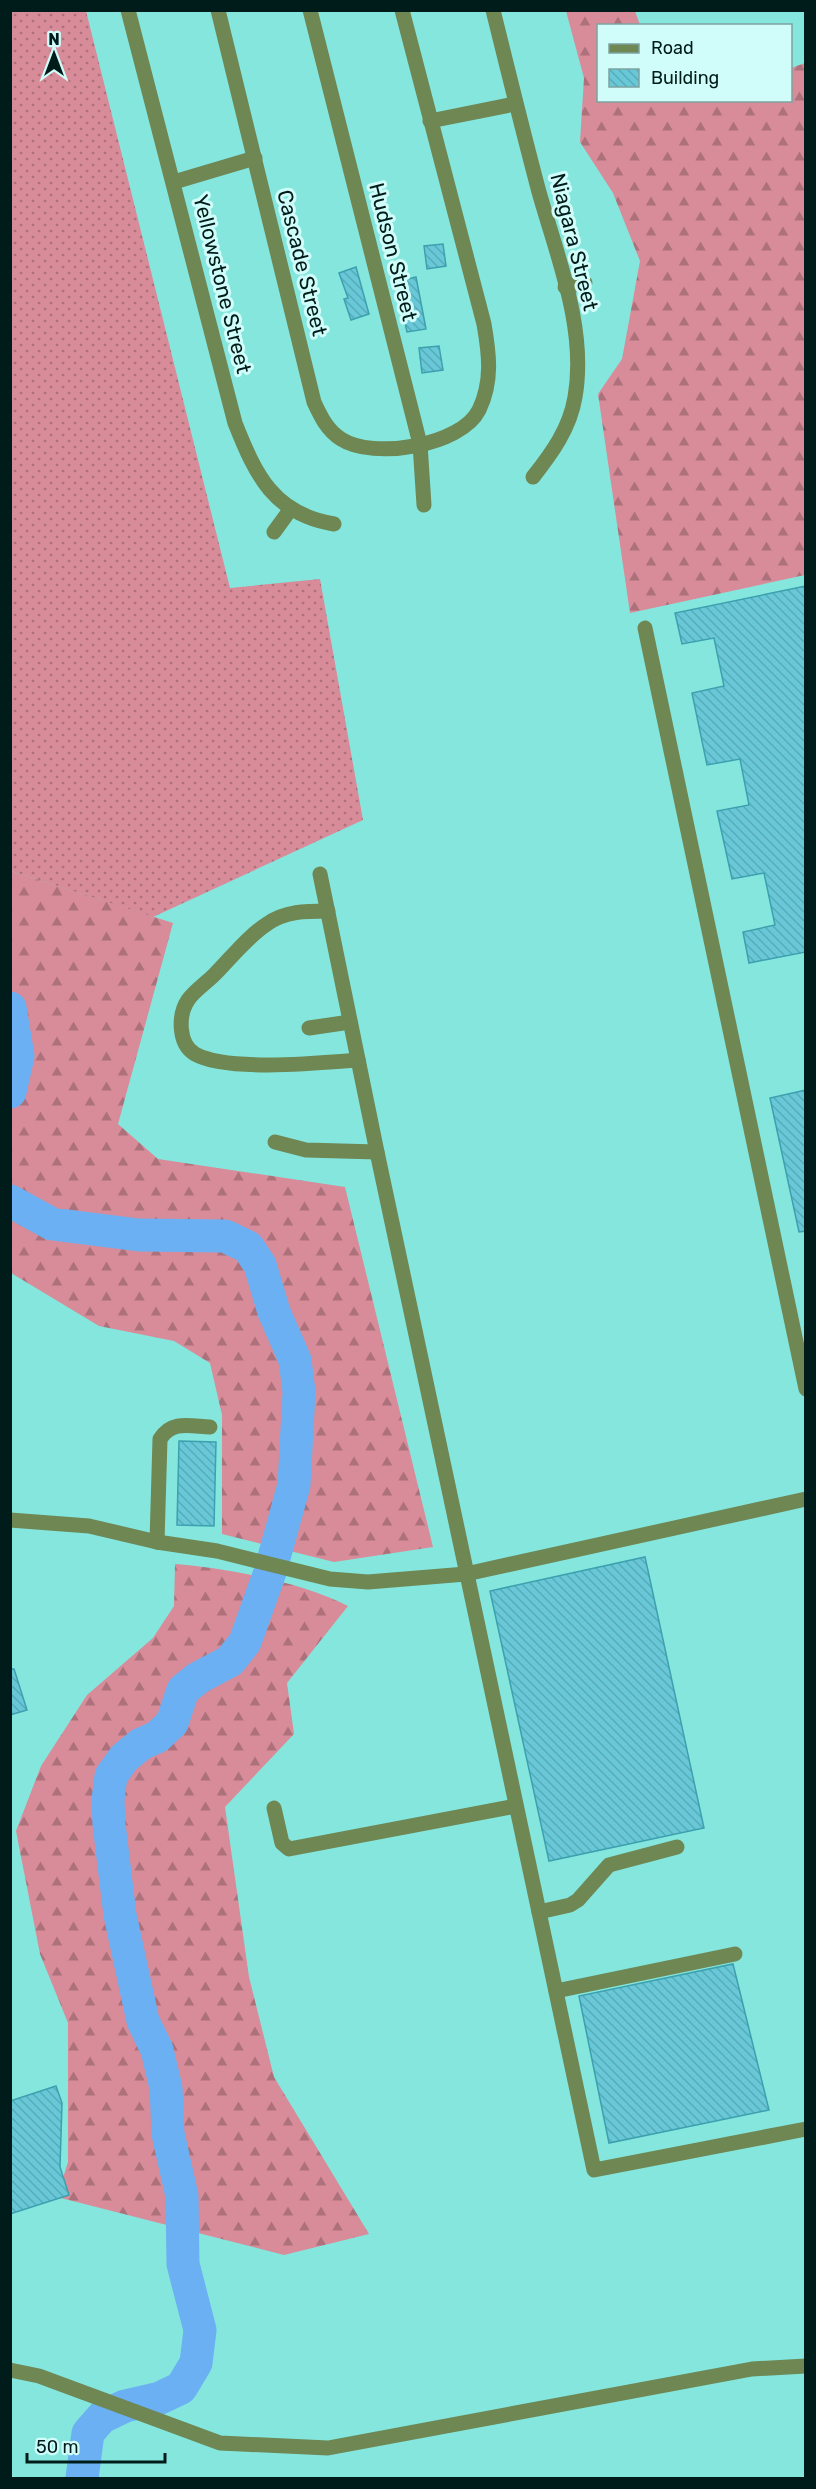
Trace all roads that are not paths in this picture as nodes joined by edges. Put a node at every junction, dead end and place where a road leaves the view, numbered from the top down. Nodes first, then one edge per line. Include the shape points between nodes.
1 (128, 10) edge
2 (218, 10) edge
3 (310, 10) edge
4 (402, 10) edge
5 (494, 10) edge
6 (515, 104) junction
7 (430, 121) junction
8 (255, 158) junction
9 (174, 182) junction
10 (585, 283) dead end
11 (565, 286) junction
12 (420, 444) junction
13 (533, 477) dead end
14 (424, 505) dead end
15 (290, 510) junction
16 (334, 524) dead end
17 (274, 532) dead end
18 (645, 628) dead end
19 (320, 874) dead end
20 (328, 911) junction
21 (350, 1022) junction
22 (309, 1028) dead end
23 (358, 1060) junction
24 (275, 1142) dead end
25 (377, 1152) junction
26 (806, 1389) edge
27 (210, 1427) dead end
28 (806, 1499) edge
29 (10, 1520) edge
30 (157, 1542) junction
31 (466, 1574) junction
32 (516, 1806) junction
33 (274, 1808) dead end
34 (677, 1847) dead end
35 (538, 1912) junction
36 (735, 1954) dead end
37 (555, 1991) junction
38 (806, 2129) edge
39 (806, 2366) edge
40 (10, 2370) edge

1 - 9 street, Yellowstone Street
2 - 8 street, Cascade Street
3 - 12 street, Hudson Street
4 - 7 street, Cascade Street
5 - 6 street, Niagara Street
6 - 7 street
6 - 11 street, Niagara Street
7 - 12 street, Cascade Street via 484,324 490,368 478,411 464,429
8 - 9 street
8 - 12 street, Cascade Street via 314,402 324,424 341,439 363,449
9 - 15 street, Yellowstone Street via 235,423 265,484
10 - 11 street
11 - 13 street, Niagara Street via 574,331 575,398 565,430
12 - 14 street, Hudson Street
15 - 16 street, Yellowstone Street
15 - 17 street
18 - 26 street
19 - 20 street
20 - 21 street
20 - 23 street via 299,911 267,924 188,1000 181,1032 195,1054 216,1060 307,1064
21 - 22 street
21 - 23 street
23 - 25 street
24 - 25 street via 306,1150
25 - 31 street
27 - 30 street via 172,1426 160,1439
28 - 31 street
29 - 30 street via 89,1526
30 - 31 street via 217,1551 330,1579 368,1582
31 - 32 street
32 - 33 street via 290,1849 282,1844
32 - 35 street
34 - 35 street via 609,1864 578,1900
35 - 37 street
36 - 37 street
37 - 38 street via 594,2170
39 - 40 street via 752,2369 328,2448 220,2443 39,2376

